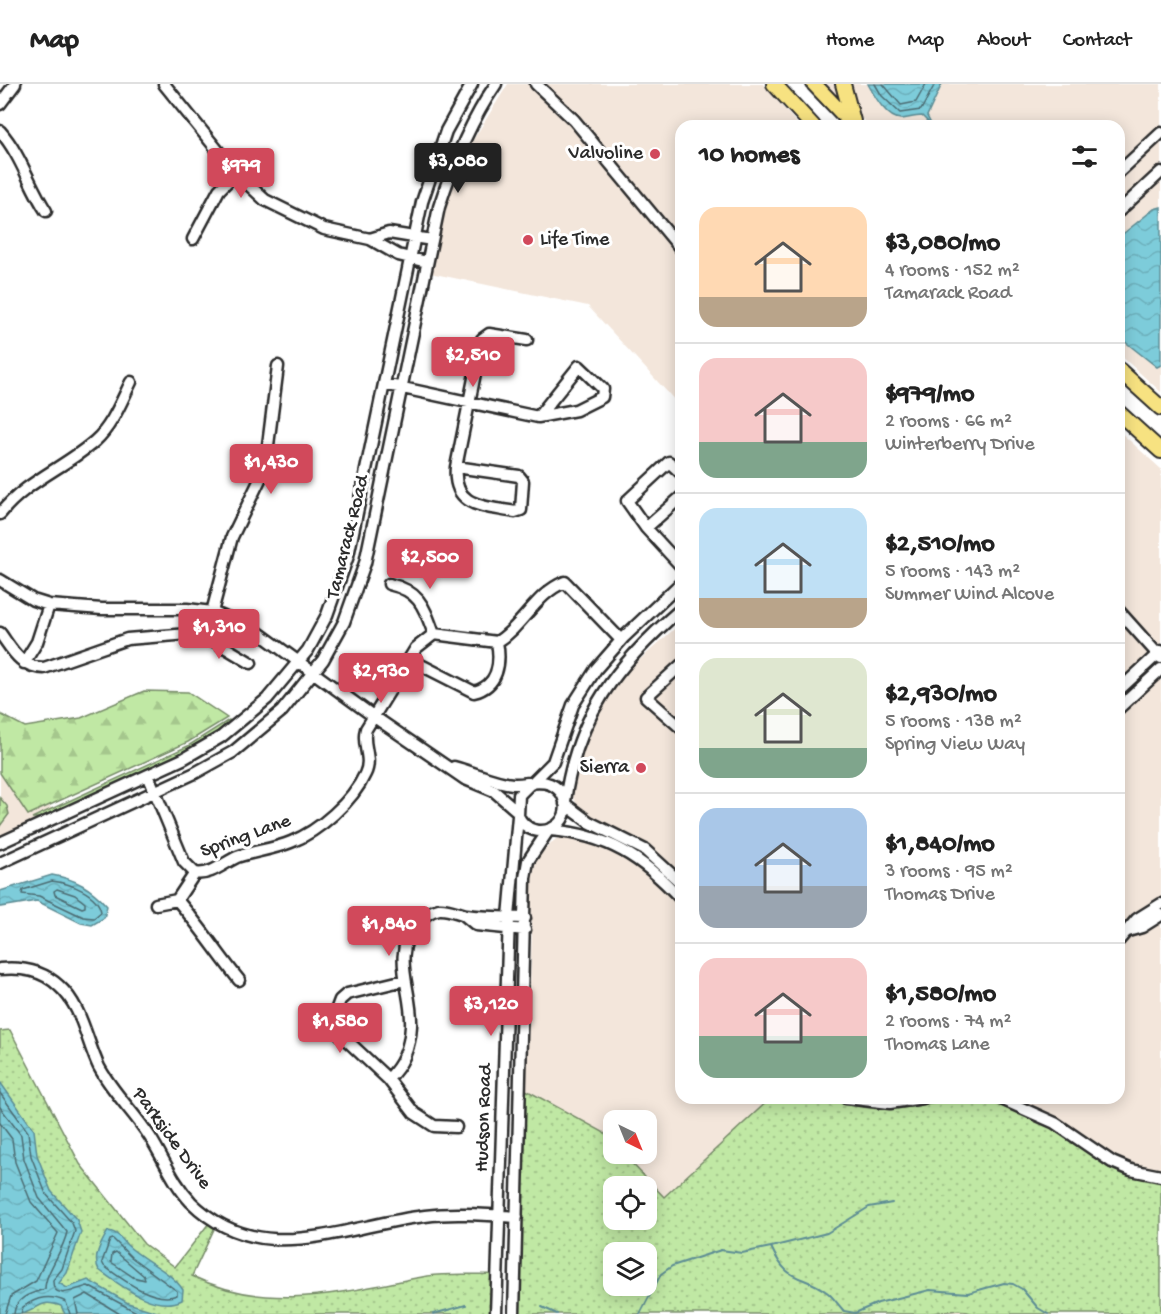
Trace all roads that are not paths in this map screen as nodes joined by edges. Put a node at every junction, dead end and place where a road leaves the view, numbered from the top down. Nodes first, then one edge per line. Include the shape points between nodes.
1 (15, 84) edge
2 (164, 84) edge
3 (472, 84) edge
4 (496, 84) edge
5 (536, 84) edge
6 (774, 84) edge
7 (814, 84) edge
8 (843, 84) edge
9 (0, 104) edge
10 (807, 120) edge
11 (848, 120) edge
12 (852, 120) edge
13 (0, 131) edge
14 (1161, 133) edge
15 (1125, 166) edge
16 (1161, 172) edge
17 (236, 173) junction
18 (1125, 205) edge
19 (46, 211) dead end
20 (414, 236) junction
21 (193, 239) dead end
22 (370, 239) junction
23 (432, 240) junction
24 (675, 242) edge
25 (410, 258) junction
26 (427, 262) junction
27 (527, 340) dead end
28 (278, 366) dead end
29 (1125, 375) edge
30 (131, 382) dead end
31 (384, 384) junction
32 (401, 388) junction
33 (470, 401) junction
34 (1161, 408) edge
35 (538, 417) junction
36 (1125, 418) edge
37 (1161, 451) edge
38 (456, 467) junction
39 (675, 468) edge
40 (675, 502) edge
41 (0, 514) edge
42 (646, 528) junction
43 (675, 559) edge
44 (0, 580) edge
45 (390, 584) dead end
46 (675, 589) edge
47 (49, 604) junction
48 (212, 612) junction
49 (675, 614) edge
50 (1125, 617) edge
51 (0, 633) edge
52 (201, 633) junction
53 (434, 634) junction
54 (621, 640) junction
55 (497, 642) junction
56 (1160, 654) edge
57 (409, 659) junction
58 (299, 662) junction
59 (24, 663) junction
60 (251, 663) dead end
61 (1161, 669) edge
62 (675, 670) edge
63 (314, 673) junction
64 (1125, 685) edge
65 (1125, 702) edge
66 (373, 716) junction
67 (675, 723) edge
68 (451, 767) junction
69 (148, 775) junction
70 (530, 784) junction
71 (154, 793) junction
72 (565, 802) junction
73 (517, 813) junction
74 (549, 830) junction
75 (0, 843) edge
76 (0, 863) edge
77 (195, 873) junction
78 (675, 878) edge
79 (675, 893) edge
80 (177, 900) junction
81 (156, 903) dead end
82 (1161, 904) edge
83 (464, 915) junction
84 (1161, 915) edge
85 (509, 917) junction
86 (525, 924) junction
87 (509, 929) junction
88 (1128, 932) junction
89 (1125, 935) edge
90 (0, 969) edge
91 (239, 980) dead end
92 (405, 980) junction
93 (388, 1079) junction
94 (1013, 1104) edge
95 (456, 1127) dead end
96 (1161, 1176) edge
97 (500, 1216) junction
98 (516, 1217) junction
99 (496, 1314) edge
100 (514, 1314) edge

1 - 9 street
2 - 17 street
3 - 20 street, Tamarack Road via 446,131
4 - 23 street, Tamarack Road via 456,157
5 - 24 street via 574,120
6 - 10 main road
7 - 11 main road
8 - 12 main road
13 - 19 street
14 - 15 street
16 - 18 street
17 - 21 street via 219,190
17 - 22 street via 266,200 301,220
20 - 22 street via 389,233
20 - 23 street
20 - 25 street, Tamarack Road
22 - 25 street via 386,251
23 - 26 street, Tamarack Road
25 - 26 street
25 - 31 street, Tamarack Road
26 - 32 street, Tamarack Road
27 - 33 street via 485,335
28 - 48 street via 265,469 230,543
29 - 34 main road
30 - 41 street via 96,440 33,482
31 - 32 street
31 - 58 street, Tamarack Road via 342,576 327,615
32 - 33 street
32 - 63 street, Tamarack Road via 360,582 344,622
33 - 35 street
33 - 38 street
35 - 35 street via 579,366 604,393 576,410
36 - 37 main road
38 - 38 street via 519,476 523,481 521,510 515,512 466,500 454,481
39 - 42 street via 669,462 629,497 629,507
40 - 42 street
42 - 43 street
44 - 47 street via 33,600
45 - 53 street via 404,587 418,597
46 - 54 street
47 - 48 street
47 - 59 street via 37,642
48 - 52 street
48 - 58 street via 255,630
49 - 72 street via 629,659 595,704 574,753
50 - 56 street
51 - 59 street
52 - 59 street via 127,639 44,668
52 - 60 street
53 - 55 street
53 - 57 street
54 - 55 street via 565,582 540,600 518,626
54 - 70 street via 580,693 552,764
55 - 57 street via 495,677 490,686 474,692
56 - 64 street
57 - 66 street
58 - 63 street
58 - 69 street, Tamarack Road via 238,726 204,748
61 - 65 street
62 - 67 street via 646,697
63 - 66 street
63 - 71 street, Tamarack Road via 282,711 250,740
66 - 68 street
66 - 77 street, Spring Lane via 364,735 369,761 366,774 333,813 289,843 250,853 209,872
68 - 70 street via 505,782
68 - 73 street via 465,779 494,791
69 - 71 street, Spring Lane
69 - 75 street, Tamarack Road
70 - 72 street via 549,783 560,790
70 - 73 street via 519,795
71 - 76 street, Tamarack Road
71 - 77 street, Spring Lane via 184,862
72 - 74 street via 562,819
72 - 78 street via 589,822 645,850
73 - 74 street via 530,829
73 - 85 street, Hudson Road
74 - 79 street via 577,833 624,850 649,867
74 - 86 street, Hudson Road via 528,861
77 - 80 street, Spring Lane
80 - 81 street
80 - 91 street
82 - 88 street via 1137,919
83 - 85 street
83 - 87 street via 476,925
83 - 92 street via 440,909 418,921 404,944
84 - 88 street
85 - 86 street
85 - 87 street, Hudson Road
86 - 87 street
86 - 98 street, Hudson Road
87 - 97 street, Hudson Road
88 - 89 street
90 - 97 street, Parkside Drive via 40,973 70,997 99,1066 117,1097 149,1136 191,1202 218,1222 259,1237 294,1240 425,1216
92 - 93 street via 411,1011 410,1039 399,1068
92 - 93 street via 347,994 334,1016 346,1041
93 - 95 street via 425,1121 434,1126
94 - 96 street via 1049,1119 1112,1162
97 - 98 street, Parkside Drive
97 - 99 street, Hudson Road
98 - 100 street, Hudson Road

